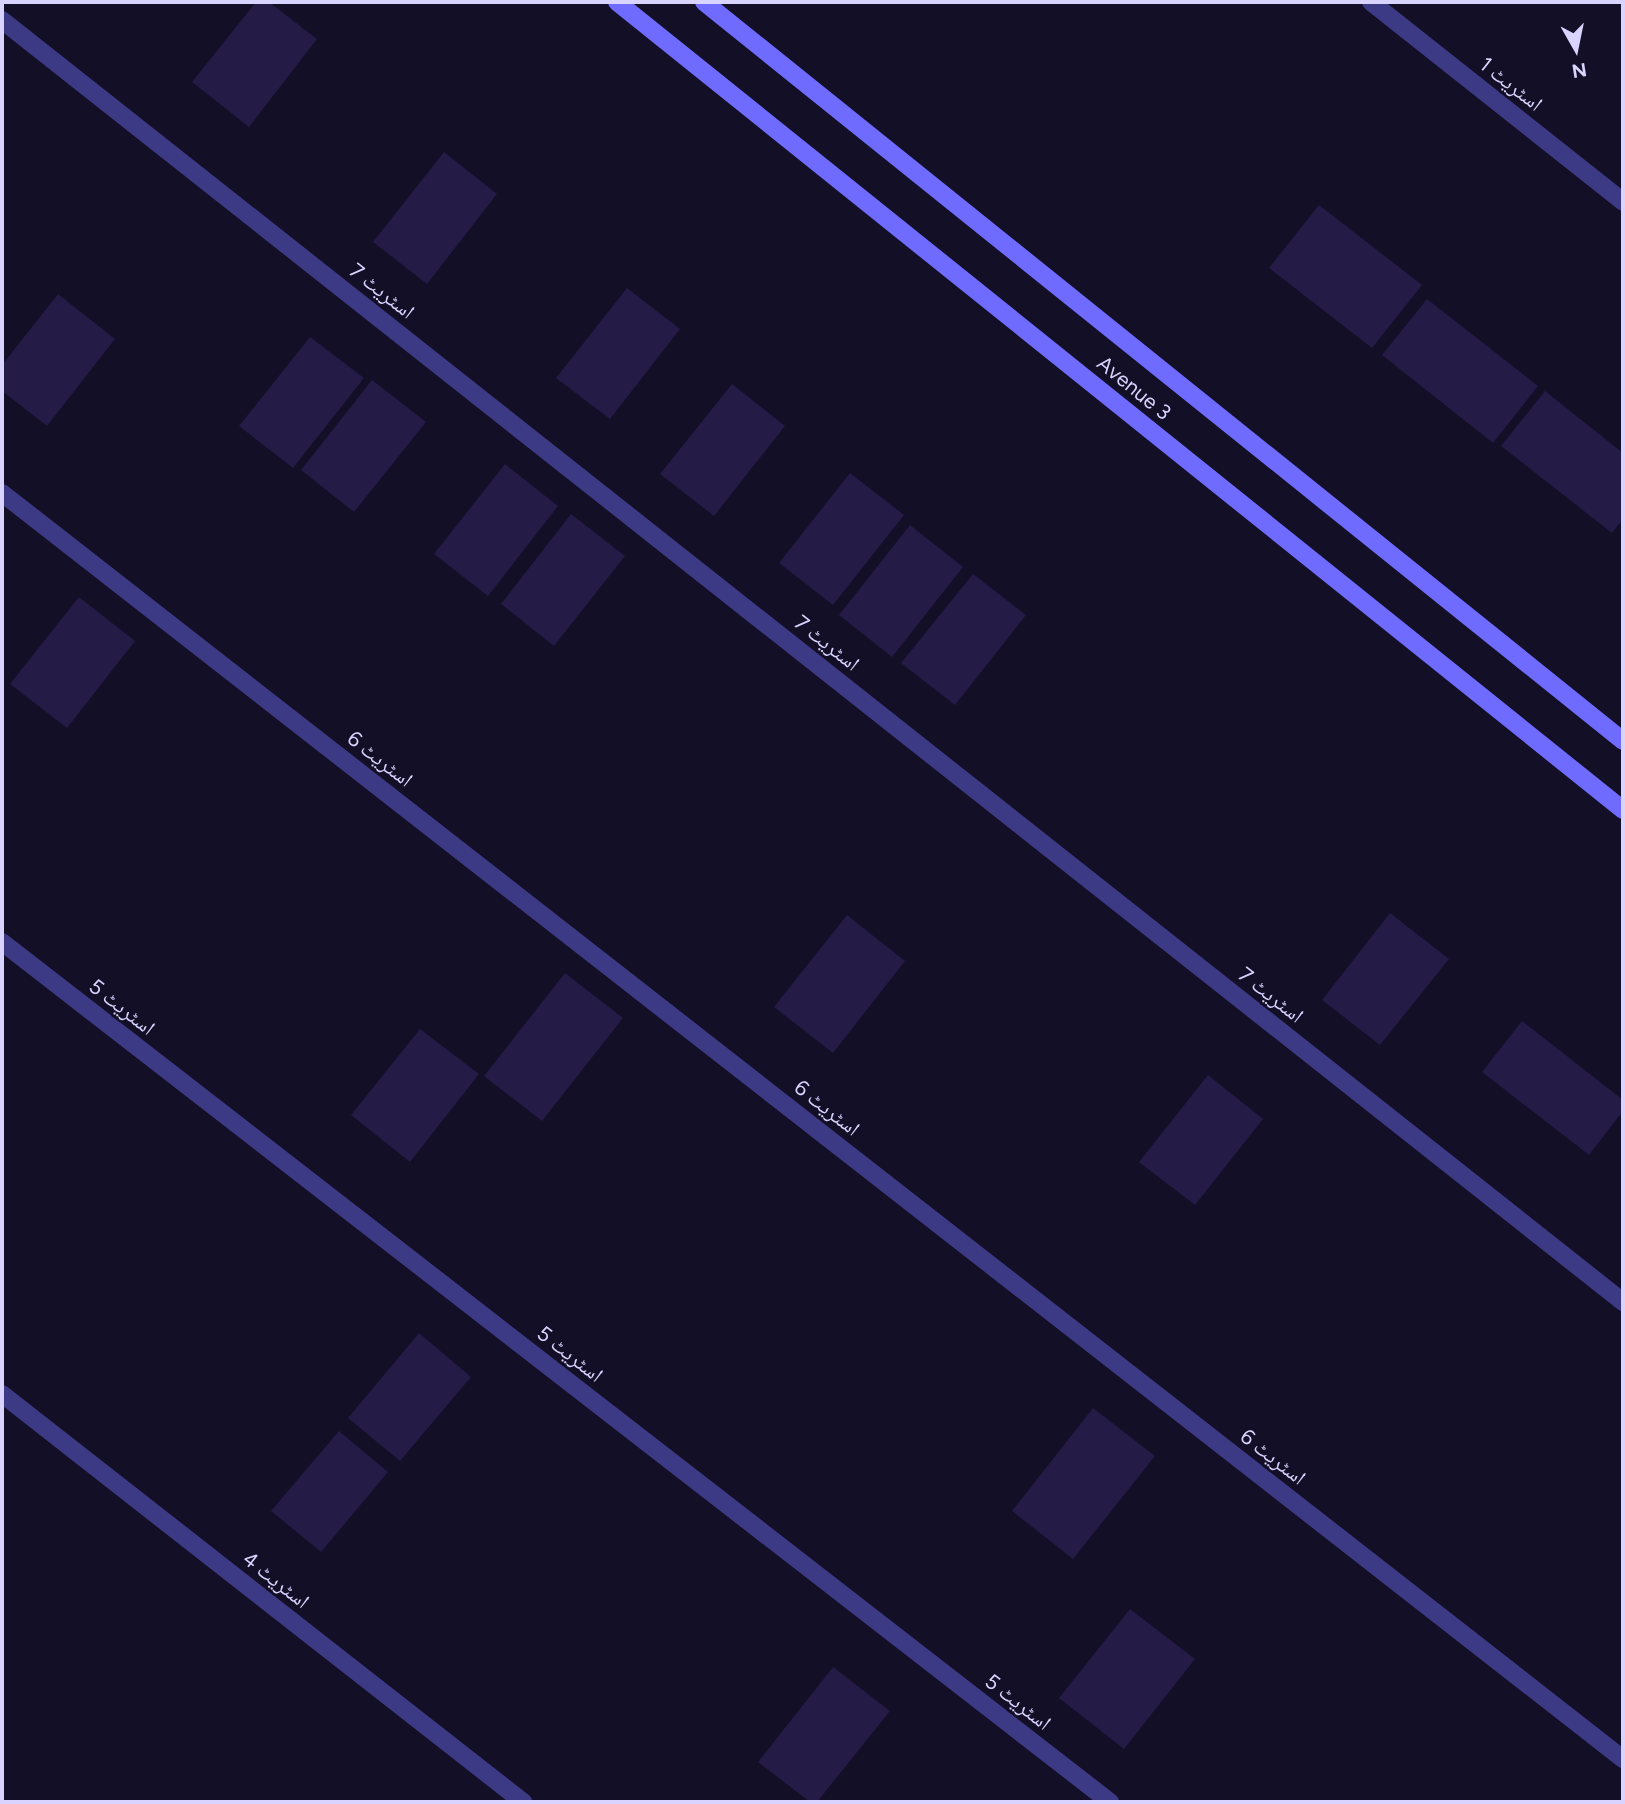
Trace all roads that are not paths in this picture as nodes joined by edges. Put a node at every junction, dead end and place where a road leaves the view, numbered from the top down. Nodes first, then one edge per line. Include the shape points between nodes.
1 (617, 2) edge
2 (704, 2) edge
3 (1371, 2) edge
4 (2, 20) edge
5 (1623, 202) edge
6 (2, 493) edge
7 (1623, 741) edge
8 (1623, 810) edge
9 (2, 942) edge
10 (1623, 1302) edge
11 (2, 1394) edge
12 (1623, 1759) edge
13 (523, 1802) edge
14 (1110, 1802) edge

1 - 8 main road, Avenue 3
2 - 7 main road, Avenue 3
3 - 5 street, اسٹریٹ 1
4 - 10 street, اسٹریٹ 7
6 - 12 street, اسٹریٹ 6
9 - 14 street, اسٹریٹ 5
11 - 13 street, اسٹریٹ 4

